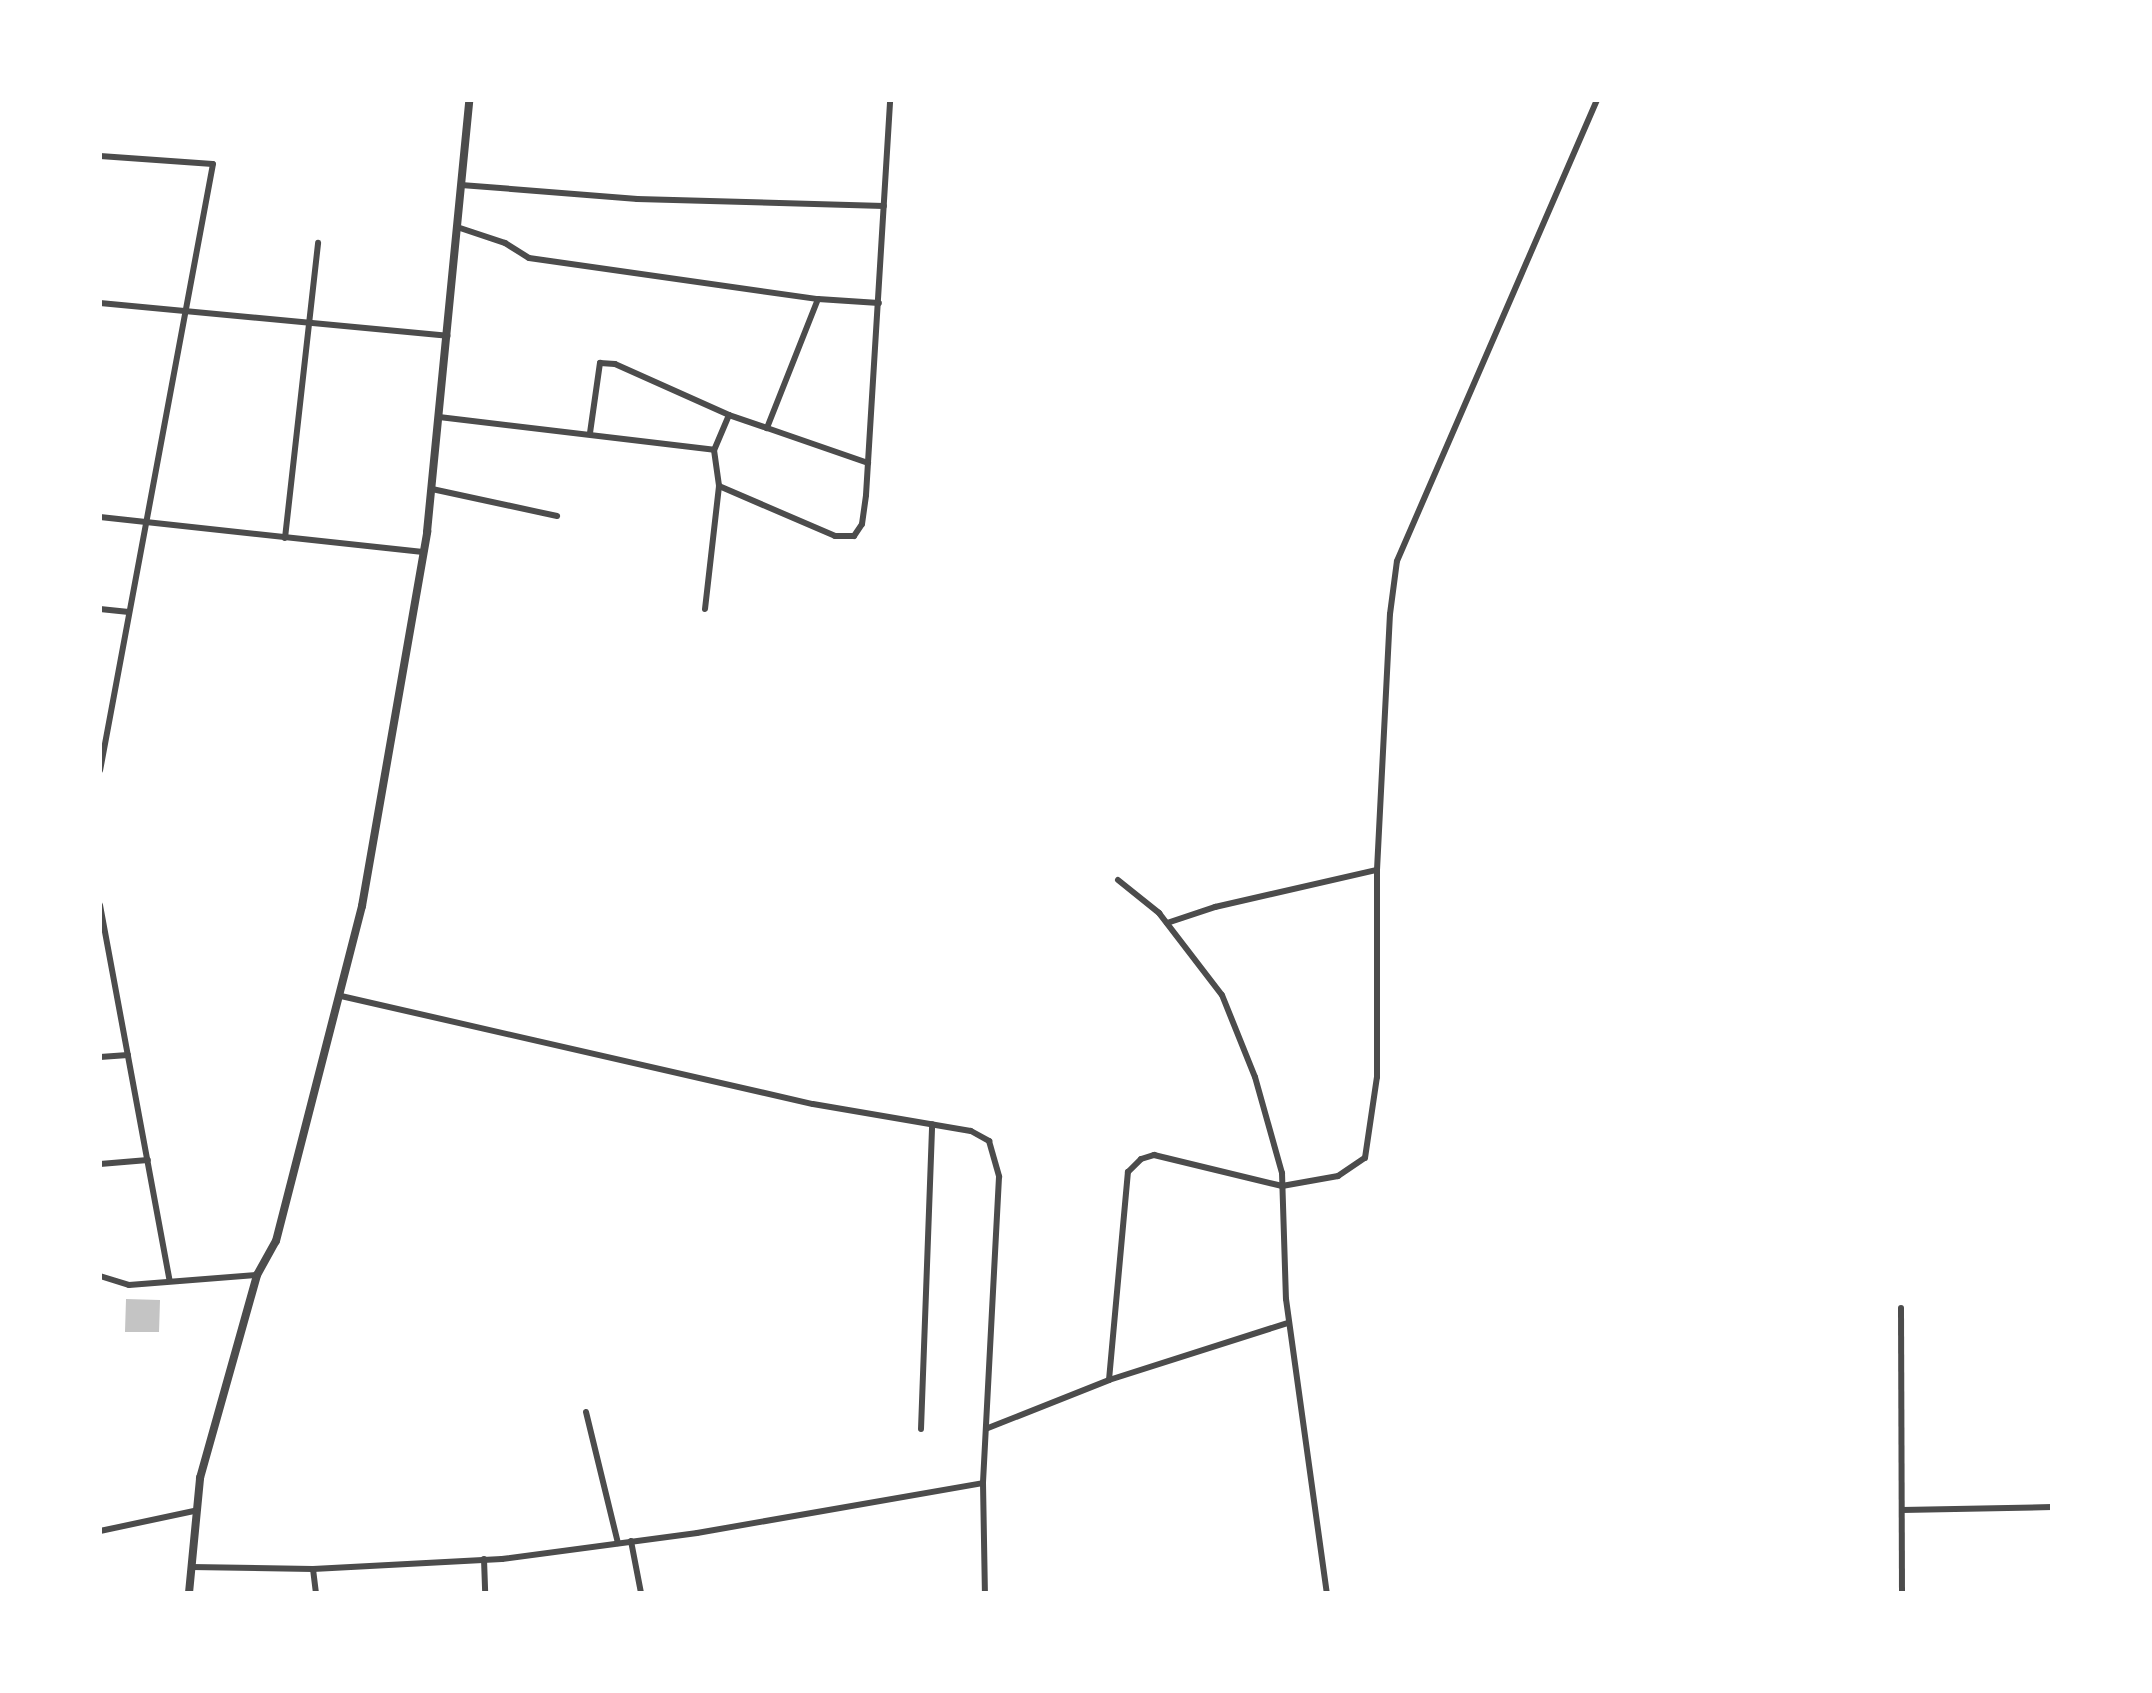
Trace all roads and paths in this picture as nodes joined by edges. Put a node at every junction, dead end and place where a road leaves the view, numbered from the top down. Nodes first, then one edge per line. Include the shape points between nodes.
1 (469, 100) edge
2 (890, 100) edge
3 (1597, 100) edge
4 (100, 156) edge
5 (462, 185) junction
6 (884, 206) junction
7 (458, 227) junction
8 (318, 243) dead end
9 (818, 299) junction
10 (100, 303) edge
11 (879, 303) junction
12 (184, 311) junction
13 (308, 324) junction
14 (446, 336) junction
15 (730, 415) junction
16 (440, 417) junction
17 (767, 428) junction
18 (590, 434) junction
19 (714, 450) junction
20 (868, 463) junction
21 (719, 486) junction
22 (432, 489) junction
23 (100, 516) edge
24 (557, 516) dead end
25 (145, 523) junction
26 (286, 538) junction
27 (423, 552) junction
28 (705, 608) dead end
29 (100, 609) edge
30 (129, 612) junction
31 (100, 771) edge
32 (1376, 870) junction
33 (1118, 880) dead end
34 (100, 905) edge
35 (1167, 924) junction
36 (341, 996) junction
37 (128, 1056) junction
38 (100, 1057) edge
39 (932, 1124) junction
40 (148, 1160) junction
41 (100, 1164) edge
42 (1282, 1186) junction
43 (257, 1275) junction
44 (100, 1276) edge
45 (170, 1282) junction
46 (1901, 1308) dead end
47 (1288, 1323) junction
48 (1109, 1380) junction
49 (586, 1412) dead end
50 (988, 1428) junction
51 (921, 1429) dead end
52 (984, 1483) junction
53 (2052, 1507) edge
54 (1902, 1510) junction
55 (194, 1511) junction
56 (100, 1530) edge
57 (632, 1541) junction
58 (618, 1543) junction
59 (484, 1558) junction
60 (190, 1568) junction
61 (313, 1568) junction
62 (190, 1593) edge
63 (316, 1593) edge
64 (486, 1593) edge
65 (641, 1593) edge
66 (984, 1593) edge
67 (1327, 1593) edge
68 (1902, 1593) edge

1 - 5 street
2 - 6 street
3 - 32 street via 1397,560
4 - 12 street via 213,164
5 - 6 street
5 - 7 street
6 - 11 street
7 - 9 street via 529,258
7 - 14 street
8 - 13 street
9 - 11 street
9 - 17 street
10 - 12 street
11 - 20 street
12 - 13 street
12 - 25 street
13 - 14 street
13 - 26 street
14 - 16 street
15 - 17 street
15 - 18 street via 615,364 600,364
15 - 19 street
16 - 18 street
16 - 22 street
17 - 20 street
18 - 19 street
19 - 21 street
20 - 21 street via 862,524 854,536 835,536
21 - 28 street
22 - 24 street
22 - 27 street
23 - 25 street
25 - 26 street
25 - 30 street
26 - 27 street
27 - 36 street
29 - 30 street
30 - 31 street
32 - 35 street via 1215,906
32 - 42 street via 1378,1077 1365,1158 1338,1176
33 - 35 street
34 - 37 street
35 - 42 street via 1222,995 1256,1076
36 - 39 street via 814,1104
36 - 43 street via 276,1241
37 - 38 street
37 - 40 street
39 - 50 street via 971,1130 989,1141 999,1177
39 - 51 street
40 - 41 street
40 - 45 street
42 - 47 street
42 - 48 street via 1154,1156 1128,1172
43 - 45 street
43 - 55 street
44 - 45 street via 129,1285
46 - 54 street
47 - 48 street
47 - 67 street
48 - 50 street
49 - 58 street
50 - 52 street
52 - 57 street
52 - 66 street
53 - 54 street
54 - 68 street
55 - 56 street
55 - 60 street
57 - 58 street
57 - 65 street
58 - 59 street
59 - 61 street
59 - 64 street
60 - 61 street
60 - 62 street
61 - 63 street

